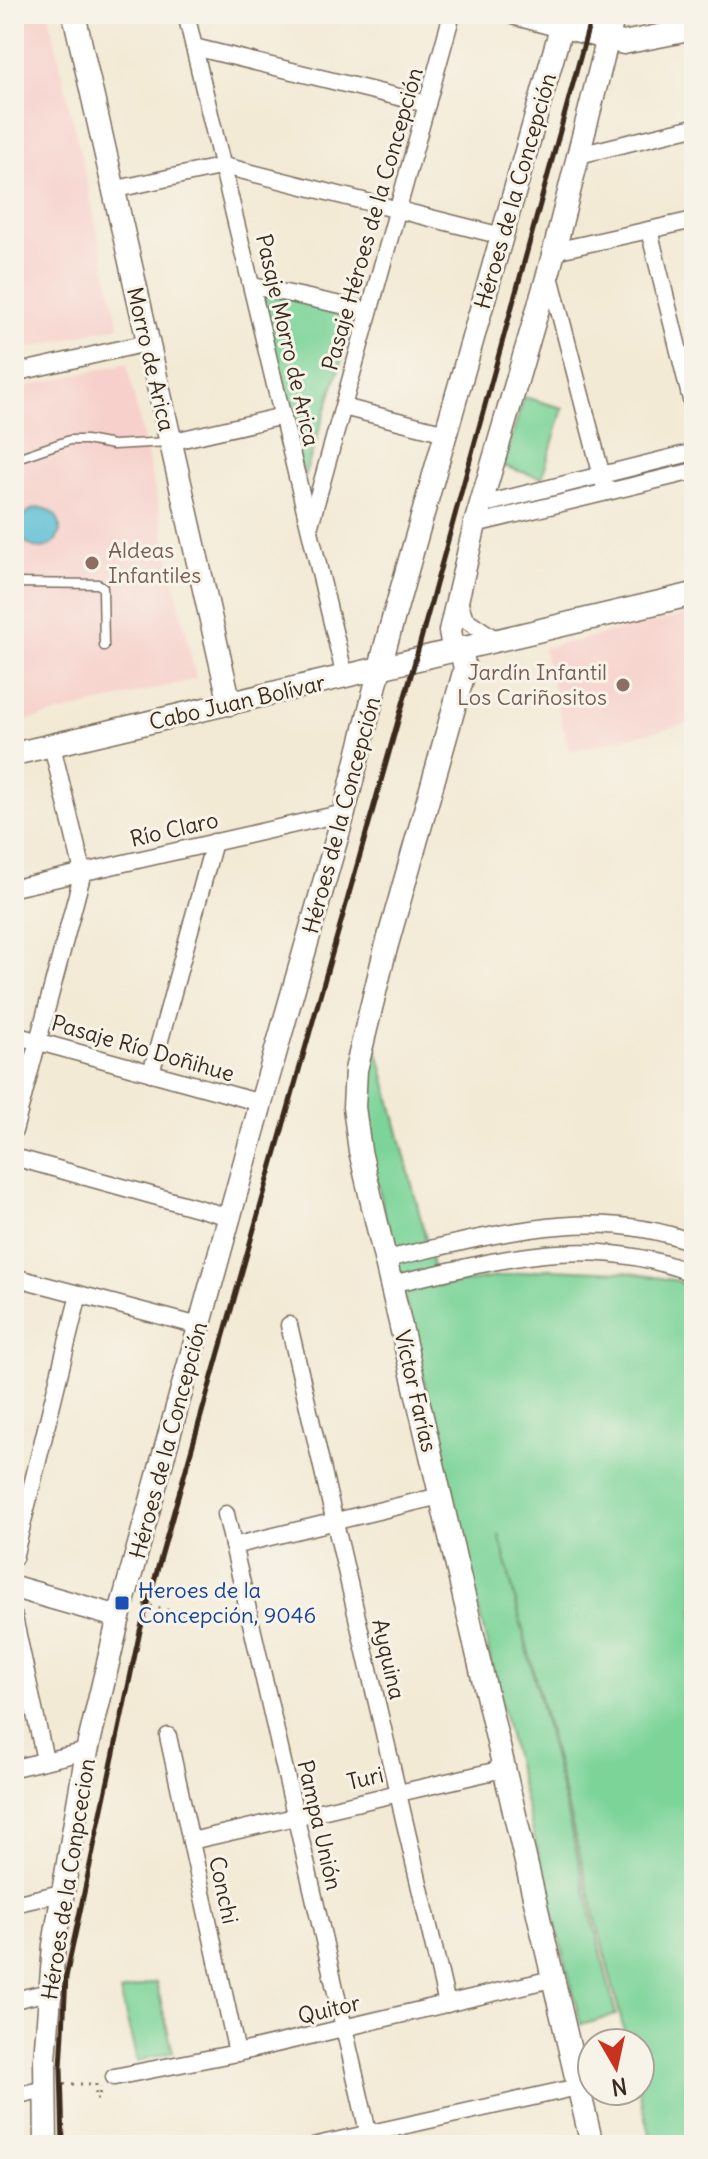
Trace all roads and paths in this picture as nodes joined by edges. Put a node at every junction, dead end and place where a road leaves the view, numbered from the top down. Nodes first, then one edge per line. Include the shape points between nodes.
1 (74, 14) edge
2 (186, 14) edge
3 (452, 14) edge
4 (516, 14) edge
5 (614, 14) edge
6 (564, 20) edge
7 (694, 29) edge
8 (607, 41) junction
9 (194, 47) junction
10 (427, 104) junction
11 (694, 127) edge
12 (579, 155) junction
13 (224, 166) junction
14 (112, 190) junction
15 (397, 211) junction
16 (694, 220) edge
17 (649, 230) junction
18 (502, 236) junction
19 (552, 261) junction
20 (253, 286) junction
21 (369, 311) junction
22 (147, 343) junction
23 (14, 373) edge
24 (343, 407) junction
25 (694, 412) edge
26 (283, 416) junction
27 (446, 433) junction
28 (170, 442) junction
29 (694, 452) edge
30 (14, 459) edge
31 (694, 471) edge
32 (602, 474) junction
33 (606, 492) junction
34 (478, 514) junction
35 (309, 527) junction
36 (14, 583) edge
37 (694, 594) edge
38 (458, 596) junction
39 (498, 641) junction
40 (104, 646) dead end
41 (456, 646) junction
42 (381, 669) junction
43 (345, 677) junction
44 (230, 704) junction
45 (52, 746) junction
46 (14, 754) edge
47 (344, 813) junction
48 (214, 842) junction
49 (83, 872) junction
50 (14, 888) edge
51 (14, 1035) edge
52 (38, 1041) junction
53 (151, 1073) junction
54 (261, 1103) junction
55 (14, 1131) edge
56 (14, 1157) edge
57 (230, 1217) junction
58 (694, 1230) edge
59 (500, 1234) junction
60 (665, 1235) junction
61 (694, 1243) edge
62 (386, 1259) junction
63 (505, 1260) junction
64 (694, 1274) edge
65 (14, 1277) edge
66 (391, 1284) junction
67 (79, 1294) junction
68 (289, 1325) dead end
69 (199, 1326) junction
70 (440, 1496) junction
71 (226, 1514) dead end
72 (335, 1521) junction
73 (233, 1546) junction
74 (14, 1558) edge
75 (14, 1587) edge
76 (122, 1608) junction
77 (247, 1609) junction
78 (14, 1617) edge
79 (168, 1736) dead end
80 (87, 1751) junction
81 (45, 1760) junction
82 (14, 1768) edge
83 (503, 1769) junction
84 (398, 1793) junction
85 (295, 1817) junction
86 (191, 1841) junction
87 (61, 1893) junction
88 (14, 1904) edge
89 (552, 1979) junction
90 (49, 1992) junction
91 (14, 2000) edge
92 (447, 2004) junction
93 (344, 2028) junction
94 (237, 2053) junction
95 (116, 2077) joint
96 (576, 2079) edge
97 (45, 2086) junction
98 (576, 2088) edge
99 (14, 2096) edge
100 (583, 2107) edge
101 (370, 2140) edge
102 (46, 2145) edge
103 (317, 2145) edge
104 (592, 2145) edge

1 - 14 street, Morro de Arica
2 - 9 street, Pasaje Morro de Arica
3 - 10 street, Pasaje Héroes de la Concepción
4 - 6 street
5 - 8 street
6 - 8 street
6 - 18 street, Héroes de la Concepción
7 - 8 street via 633,43
8 - 12 street
9 - 10 street
9 - 13 street, Pasaje Morro de Arica
10 - 15 street, Pasaje Héroes de la Concepción
11 - 12 street
12 - 19 street
13 - 14 street
13 - 15 street
13 - 20 street, Pasaje Morro de Arica
14 - 22 street, Morro de Arica
15 - 18 street
15 - 21 street, Pasaje Héroes de la Concepción
16 - 17 street
17 - 19 street
17 - 25 street
18 - 27 street, Héroes de la Concepción
19 - 32 street
19 - 34 street
20 - 21 street
20 - 26 street, Pasaje Morro de Arica
21 - 24 street, Pasaje Héroes de la Concepción
22 - 23 street
22 - 28 street, Morro de Arica
24 - 27 street
24 - 35 street, Pasaje Héroes de la Concepción
26 - 28 street
26 - 35 street, Pasaje Morro de Arica
27 - 42 street, Héroes de la Concepción
28 - 30 lane via 113,445 70,440
28 - 44 street, Morro de Arica
29 - 32 street
31 - 33 street
32 - 33 street
32 - 34 street
33 - 34 street
34 - 38 street
35 - 43 street, Pasaje Morro de Arica
36 - 40 lane via 103,587
37 - 39 street, Cabo Juan Bolívar
38 - 39 street via 465,619
38 - 41 street via 450,631
39 - 41 street, Cabo Juan Bolívar
41 - 42 street, Cabo Juan Bolívar
41 - 62 street, Víctor Farías via 465,669 356,1070 360,1151
42 - 43 street, Cabo Juan Bolívar
42 - 47 street, Héroes de la Concepción
43 - 44 street, Cabo Juan Bolívar
44 - 45 street, Cabo Juan Bolívar
45 - 46 street, Cabo Juan Bolívar
45 - 49 street
47 - 48 street, Río Claro
47 - 54 street, Héroes de la Concepción
48 - 49 street, Río Claro
48 - 53 street
49 - 50 street, Río Claro
49 - 52 street
51 - 52 street, Pasaje Río Doñihue
52 - 53 street, Pasaje Río Doñihue
52 - 55 street
53 - 54 street, Pasaje Río Doñihue
54 - 57 street, Héroes de la Concepción
56 - 57 street
57 - 69 street, Héroes de la Concepción
58 - 60 street
59 - 60 street via 576,1223 616,1224
59 - 62 street
59 - 63 street
60 - 61 street
62 - 66 street, Víctor Farías
63 - 64 street via 597,1251 667,1263
63 - 66 street
65 - 67 street
66 - 70 street, Víctor Farías
67 - 69 street
67 - 74 street
68 - 72 street, Ayquina
69 - 76 street, Héroes de la Concepción
70 - 72 street
70 - 83 street, Víctor Farías
71 - 73 street, Pampa Unión
72 - 73 street
72 - 84 street, Ayquina
73 - 77 street, Pampa Unión
75 - 76 street
76 - 77 path via 192,1616
76 - 80 street, Héroes de la Conpcecion
77 - 85 street, Pampa Unión
78 - 81 street
79 - 86 street, Conchi
80 - 81 street
80 - 87 street, Héroes de la Conpcecion
81 - 82 street
83 - 84 street, Turi
83 - 89 street, Víctor Farías
84 - 85 street, Turi
84 - 92 street, Ayquina
85 - 86 street, Turi
85 - 93 street, Pampa Unión
86 - 94 street, Conchi
87 - 88 street
87 - 90 street, Héroes de la Conpcecion
89 - 92 street, Quitor
89 - 96 street, Víctor Farías
90 - 91 street
90 - 97 street, Héroes de la Conpcecion
92 - 93 street, Quitor
93 - 94 street, Quitor
93 - 101 street, Pampa Unión
94 - 95 street, Quitor
95 - 97 path via 100,2082 99,2099 96,2084
97 - 99 street
97 - 102 street, Héroes de la Conpcecion
98 - 101 street
100 - 104 street, Víctor Farías
101 - 103 street

